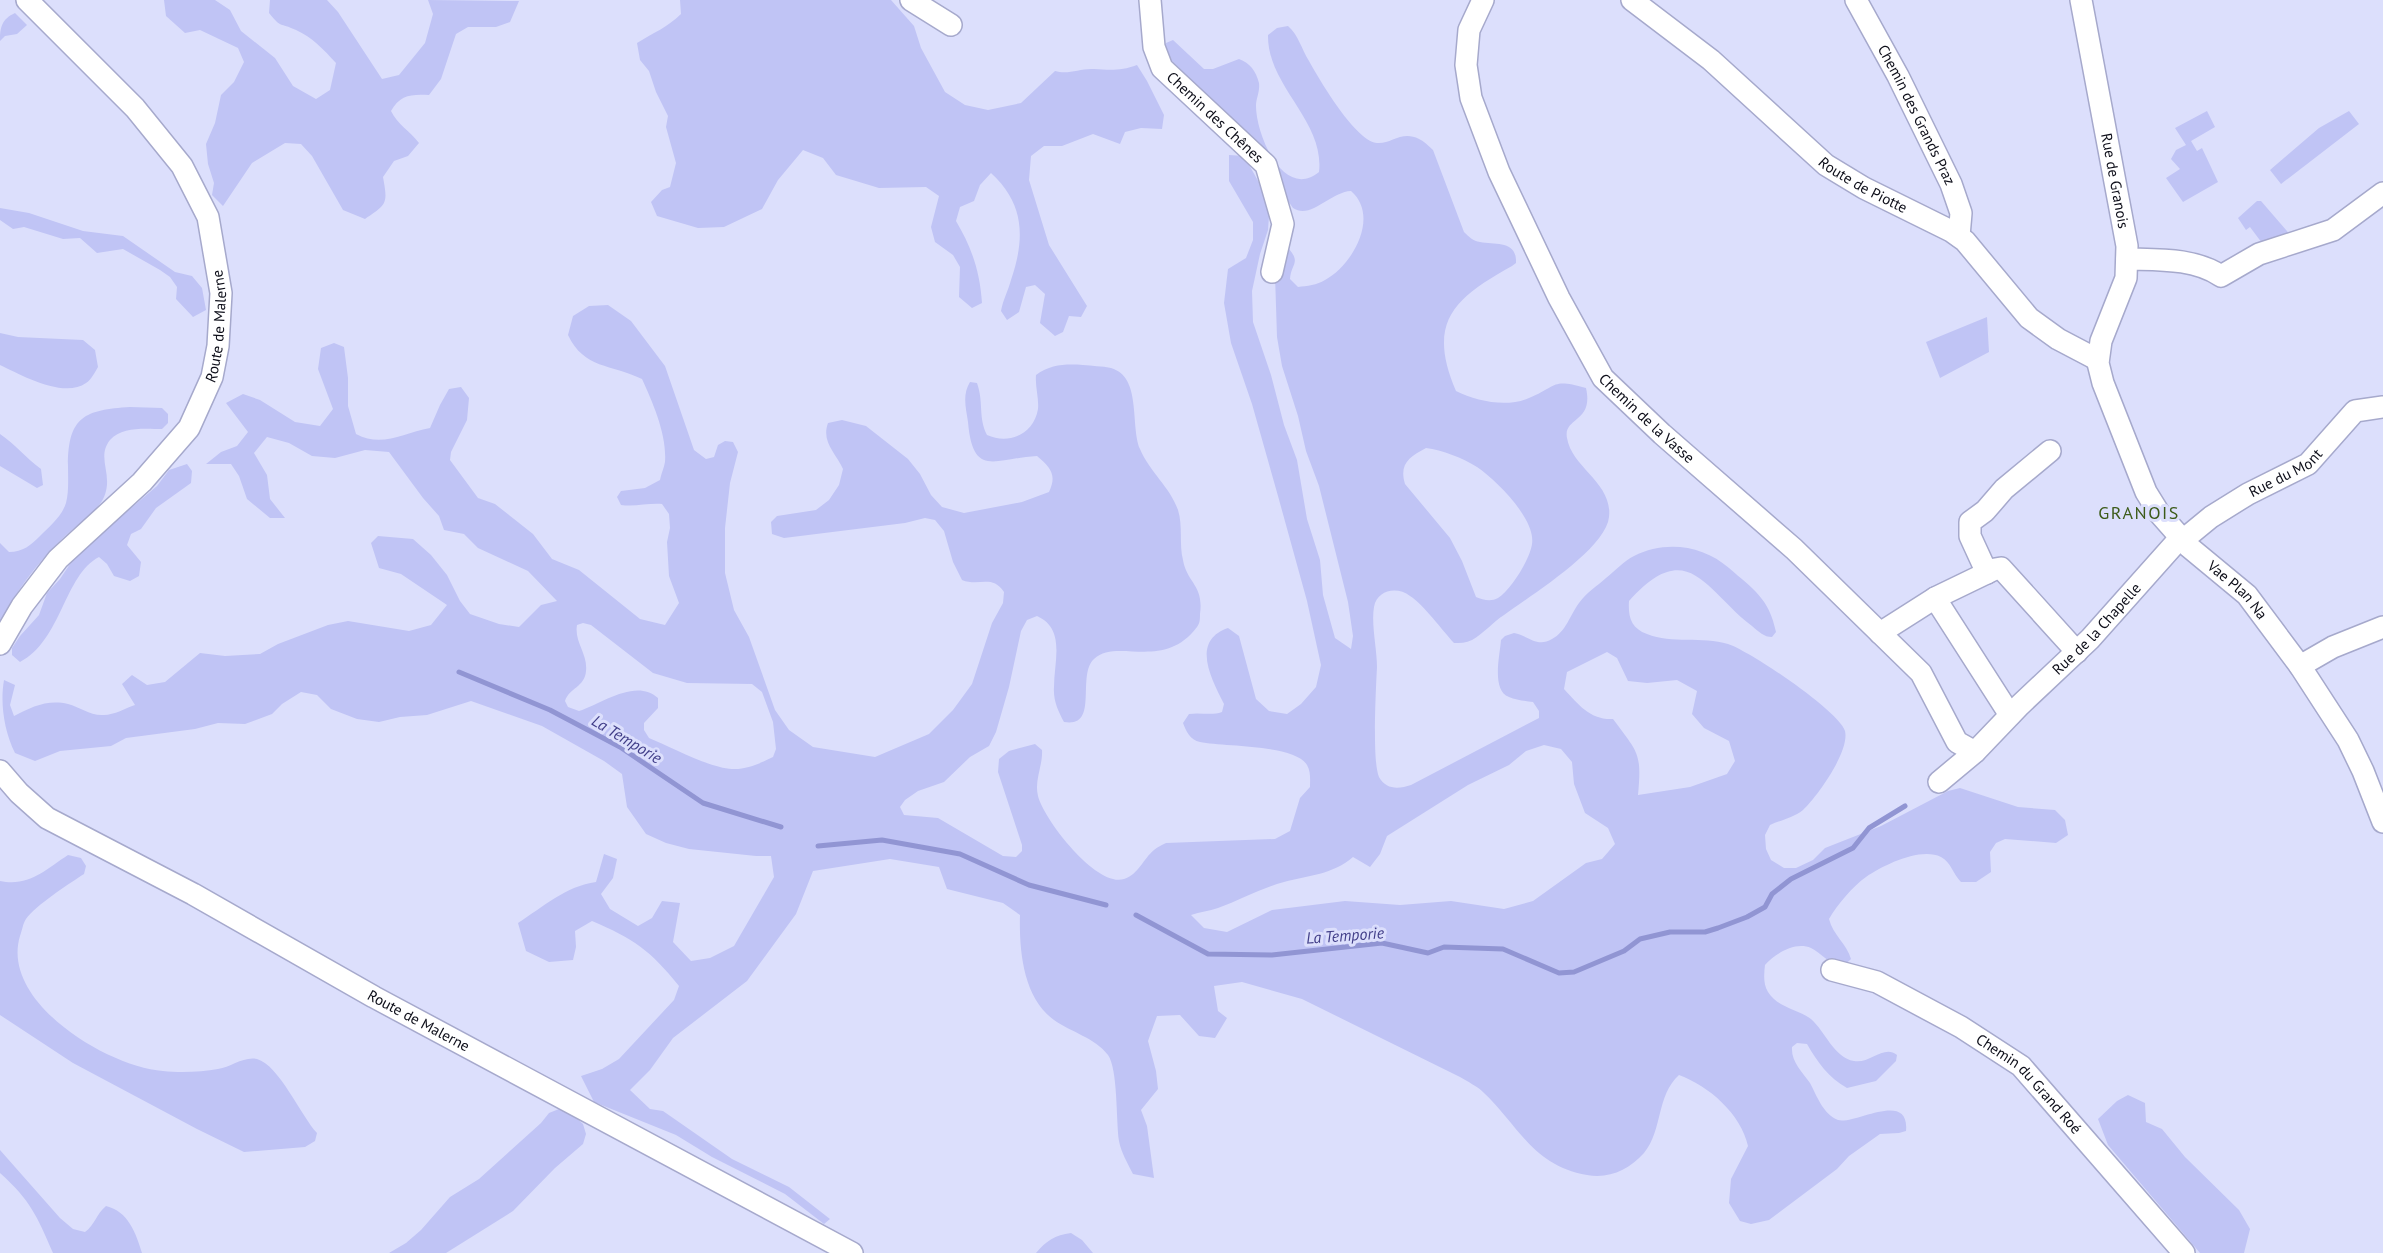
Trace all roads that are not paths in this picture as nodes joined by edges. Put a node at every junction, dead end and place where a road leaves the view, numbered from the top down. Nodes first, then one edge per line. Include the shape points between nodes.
1 (27, 0) edge
2 (911, 0) edge
3 (1150, 0) edge
4 (1483, 0) edge
5 (1632, 0) edge
6 (1856, 0) edge
7 (2081, 0) edge
8 (951, 25) dead end
9 (2383, 193) edge
10 (1959, 236) junction
11 (2127, 259) junction
12 (1272, 272) dead end
13 (2098, 360) junction
14 (2383, 407) edge
15 (2050, 450) dead end
16 (2181, 539) junction
17 (1987, 573) junction
18 (1935, 598) junction
19 (2383, 627) edge
20 (1880, 633) junction
21 (0, 644) edge
22 (2077, 652) junction
23 (2300, 666) junction
24 (2010, 715) junction
25 (1975, 752) junction
26 (0, 771) edge
27 (1939, 782) dead end
28 (2383, 822) edge
29 (1832, 970) dead end
30 (852, 1253) edge
31 (2184, 1253) edge

1 - 21 street, Route de Malerne via 135,108 182,166 208,217 221,293 212,377 189,428 142,482 58,559 22,606
2 - 8 street
3 - 12 street, Chemin des Chênes via 1154,48 1162,68 1266,165 1283,224
4 - 20 street, Chemin de la Vasse via 1469,30 1466,65 1471,98 1509,193 1603,378 1794,549
5 - 10 street, Route de Piotte via 1711,60 1826,165
6 - 10 street, Chemin des Grands Praz via 1951,184 1961,213
7 - 11 street, Rue de Granois via 2123,217
9 - 11 street via 2333,230 2259,254 2222,276 2191,264
10 - 13 street, Route de Piotte via 2030,318 2058,339
11 - 13 street, Rue de Granois via 2126,278
13 - 16 street, Vae Plan Na via 2103,383 2149,496
14 - 16 street, Rue du Mont via 2355,411 2308,464 2239,499
15 - 17 street via 1970,522 1970,536
16 - 22 street, Rue de la Chapelle
16 - 23 street, Vae Plan Na via 2247,595
17 - 18 street
17 - 22 street via 1998,568 2006,571
18 - 20 street
18 - 24 street
19 - 23 street via 2333,647
20 - 25 street, Chemin de la Vasse via 1921,673 1957,742
22 - 24 street, Rue de la Chapelle
23 - 28 street, Vae Plan Na via 2348,740
24 - 25 street, Rue de la Chapelle
25 - 27 street, Rue de la Chapelle
26 - 30 street, Route de Malerne via 47,818
29 - 31 street, Chemin du Grand Roé via 1877,982 1961,1027 2021,1066

